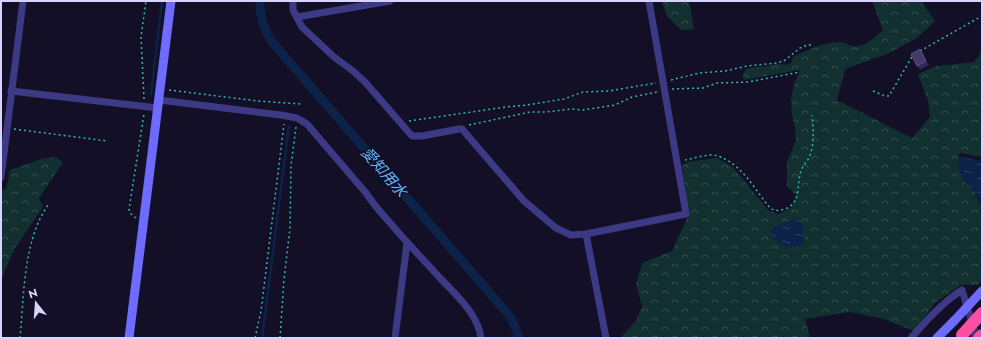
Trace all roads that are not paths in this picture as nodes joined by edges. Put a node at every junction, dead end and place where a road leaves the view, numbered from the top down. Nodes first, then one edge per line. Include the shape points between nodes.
1 (23, 1) edge
2 (171, 1) edge
3 (293, 1) edge
4 (390, 1) edge
5 (648, 1) edge
6 (296, 17) junction
7 (11, 91) junction
8 (158, 104) junction
9 (1, 177) edge
10 (586, 234) junction
11 (407, 243) junction
12 (982, 291) edge
13 (982, 313) edge
14 (982, 335) edge
15 (961, 337) edge
16 (129, 338) edge
17 (395, 338) edge
18 (481, 338) edge
19 (606, 338) edge
20 (911, 338) edge
21 (937, 338) edge
22 (974, 338) edge
23 (979, 338) edge

1 - 7 street
2 - 8 street
3 - 6 street
4 - 6 street
5 - 10 street via 686,214
6 - 10 street via 302,27 365,82 412,136 462,129 524,201 556,228 571,235
7 - 8 street via 144,107
7 - 9 street
8 - 11 street via 297,118 307,124
8 - 16 street
10 - 19 street
11 - 17 street
11 - 18 street via 471,313 480,328
12 - 21 street, bridge
13 - 15 highway, bridge
14 - 23 highway
20 - 22 street via 952,296 962,290 974,329

